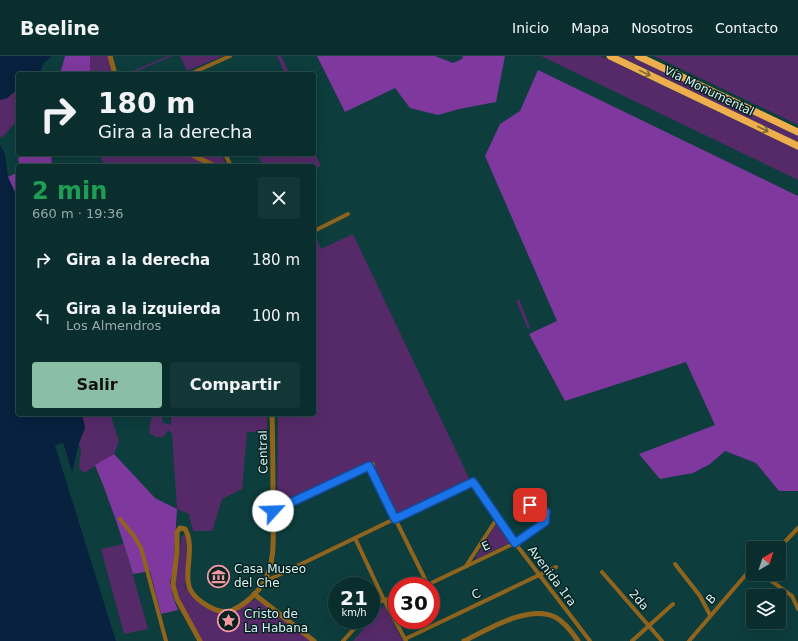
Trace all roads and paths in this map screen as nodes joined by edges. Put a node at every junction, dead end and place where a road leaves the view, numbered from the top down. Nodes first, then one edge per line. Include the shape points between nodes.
1 (110, 56) edge
2 (228, 56) edge
3 (610, 56) edge
4 (638, 56) edge
5 (114, 72) edge
6 (194, 72) edge
7 (798, 132) edge
8 (798, 146) edge
9 (194, 156) edge
10 (211, 164) edge
11 (348, 214) dead end
12 (316, 230) edge
13 (272, 416) edge
14 (527, 507) dead end
15 (273, 511) junction
16 (498, 517) junction
17 (120, 519) dead end
18 (395, 519) junction
19 (798, 528) edge
20 (355, 538) junction
21 (786, 541) edge
22 (515, 543) junction
23 (674, 564) dead end
24 (466, 566) junction
25 (556, 567) dead end
26 (602, 572) dead end
27 (539, 575) junction
28 (746, 576) edge
29 (422, 577) edge
30 (440, 578) edge
31 (772, 581) edge
32 (263, 583) junction
33 (254, 594) junction
34 (262, 599) junction
35 (388, 599) edge
36 (248, 600) junction
37 (384, 600) junction
38 (380, 601) edge
39 (673, 604) dead end
40 (798, 609) edge
41 (710, 615) junction
42 (573, 619) junction
43 (565, 624) junction
44 (649, 626) junction
45 (354, 629) edge
46 (406, 640) edge
47 (166, 641) edge
48 (200, 641) edge
49 (314, 641) edge
50 (343, 641) edge
51 (464, 641) edge
52 (578, 641) edge
53 (590, 641) edge
54 (632, 641) edge
55 (662, 641) edge
56 (689, 641) edge

1 - 5 street
2 - 6 street
3 -> 8 highway, Vía Monumental
4 - 7 highway, Vía Monumental
9 - 10 street
11 - 12 street
13 - 15 street, Central
14 - 22 street, E via 538,507 546,512 545,522
15 - 18 street via 371,465
15 - 32 street, Central via 272,556
16 - 18 street, Avenida 1ra via 473,482
16 - 22 street, Avenida 1ra
16 - 24 street
17 - 47 street via 141,548
18 - 20 street
18 - 29 street
19 - 21 street
20 - 32 street
20 - 37 street
22 - 24 street, E
22 - 27 street, Avenida 1ra
23 - 41 street via 700,596
24 - 30 street, E
25 - 27 street, C
26 - 44 street, 2da
27 - 42 street, Avenida 1ra
27 - 46 street, C
28 - 41 street, B
31 - 40 street via 792,596
32 - 33 street
32 - 34 street
33 - 34 street
33 - 36 street
34 - 36 street
34 - 49 street
35 - 37 street
36 - 48 street via 231,611 223,612 210,607 192,592 188,583 188,533 180,528 177,532 173,585 177,599
37 - 38 street
37 - 46 street
39 - 44 street
41 - 56 street, B
42 - 43 street
42 - 53 street, Avenida 1ra
43 - 51 street via 553,616 530,614 507,621
43 - 52 street
44 - 54 street
44 - 55 street, 2da
45 - 50 street

